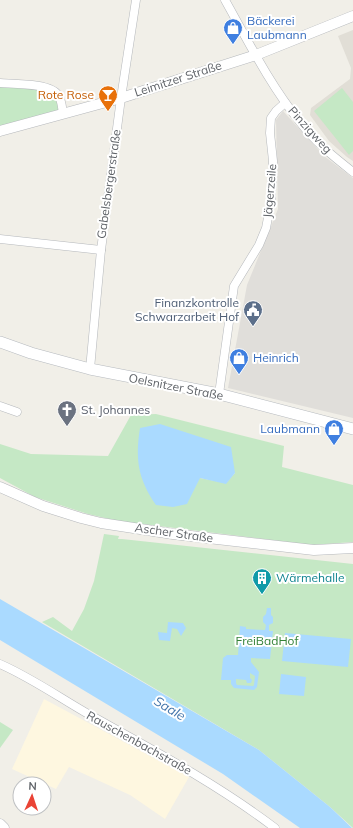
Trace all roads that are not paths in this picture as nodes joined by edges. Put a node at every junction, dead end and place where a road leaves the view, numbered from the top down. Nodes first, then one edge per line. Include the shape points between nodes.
1 (136, 0) edge
2 (225, 0) edge
3 (353, 16) edge
4 (256, 55) junction
5 (0, 83) edge
6 (121, 98) junction
7 (286, 103) junction
8 (63, 114) junction
9 (0, 131) edge
10 (353, 172) edge
11 (0, 239) edge
12 (101, 250) junction
13 (0, 342) edge
14 (90, 369) junction
15 (219, 394) junction
16 (0, 406) edge
17 (17, 412) dead end
18 (353, 429) edge
19 (0, 487) edge
20 (353, 548) edge
21 (0, 664) edge
22 (0, 824) edge
23 (4, 828) edge
24 (275, 828) edge

1 - 6 street, Gabelsbergerstraße
2 - 4 street
3 - 4 street, Leimitzer Straße
4 - 6 street, Leimitzer Straße
4 - 7 street
5 - 8 street via 52,89 60,98
6 - 8 street, Leimitzer Straße
6 - 12 street, Gabelsbergerstraße
7 - 10 street, Pinzigweg via 318,143
7 - 15 street, Jägerzeile via 271,118 273,160 270,208 259,245 234,286
8 - 9 street, Leimitzer Straße
11 - 12 street
12 - 14 street, Gabelsbergerstraße
13 - 14 main road, Oelsnitzer Straße
14 - 15 main road, Oelsnitzer Straße
15 - 18 main road, Oelsnitzer Straße
16 - 17 street
19 - 20 street, Ascher Straße via 43,506 101,523 314,550
21 - 24 street, Rauschenbachstraße via 197,775
22 - 23 street

